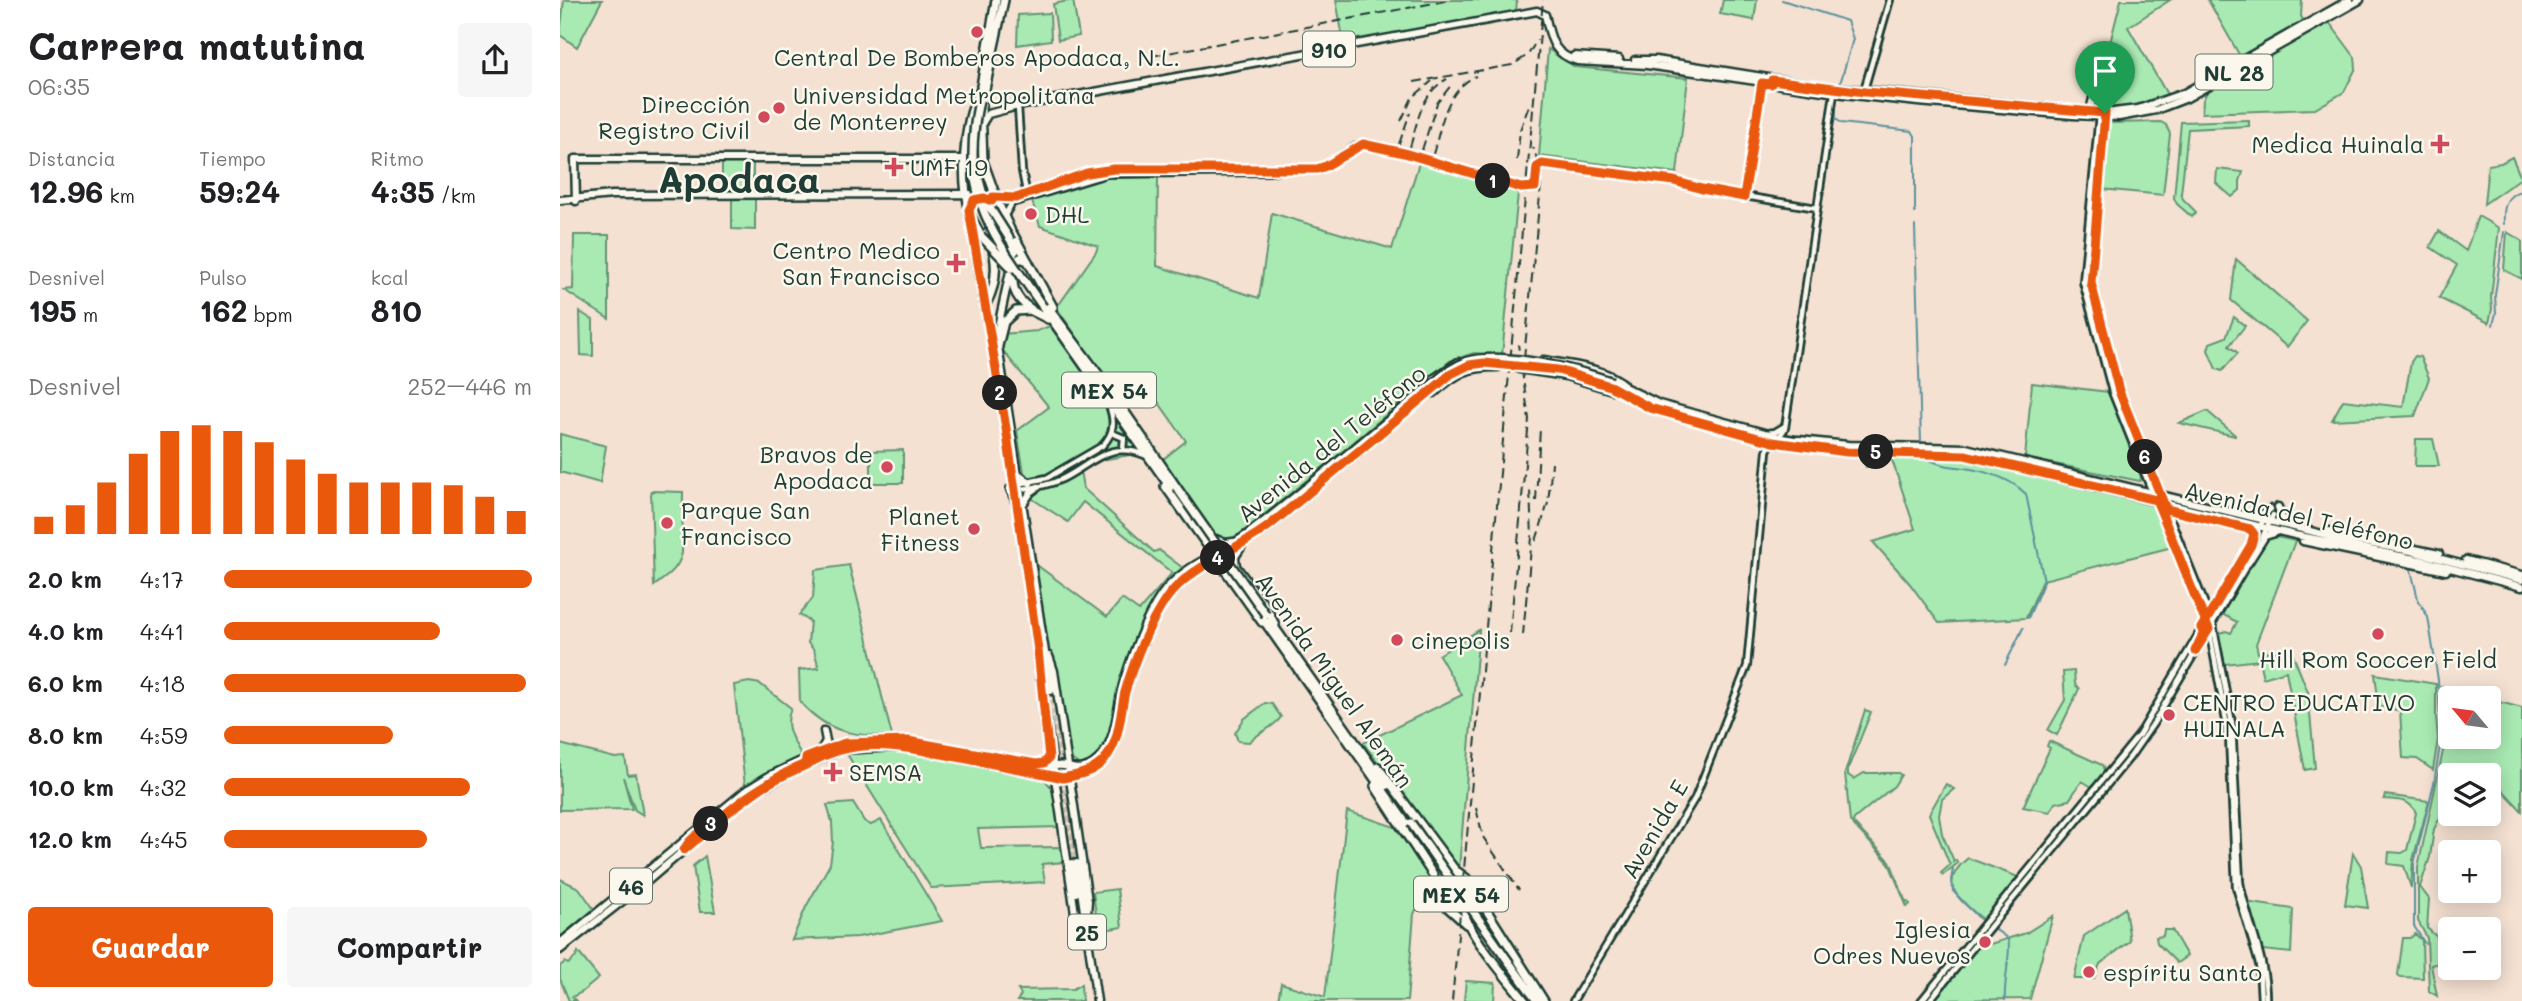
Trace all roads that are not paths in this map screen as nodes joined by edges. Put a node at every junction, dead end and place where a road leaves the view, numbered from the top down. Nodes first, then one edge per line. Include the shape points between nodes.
1 (996, 0) edge
2 (1004, 0) edge
3 (1890, 0) edge
4 (2349, 0) edge
5 (2360, 0) edge
6 (982, 33) dead end
7 (989, 40) junction
8 (1576, 57) junction
9 (1597, 60) junction
10 (1634, 62) junction
11 (2099, 75) dead end
12 (982, 78) junction
13 (1762, 82) junction
14 (1772, 83) junction
15 (973, 85) dead end
16 (1816, 86) junction
17 (1834, 94) junction
18 (1863, 94) junction
19 (1944, 96) dead end
20 (981, 100) junction
21 (1018, 106) junction
22 (996, 111) junction
23 (2102, 115) junction
24 (2089, 116) junction
25 (981, 119) junction
26 (2097, 126) junction
27 (2095, 143) junction
28 (2094, 153) junction
29 (2102, 158) junction
30 (965, 159) junction
31 (964, 171) junction
32 (2101, 171) junction
33 (989, 179) junction
34 (966, 194) junction
35 (1027, 195) junction
36 (980, 196) junction
37 (1744, 197) junction
38 (994, 198) junction
39 (577, 200) junction
40 (560, 201) edge
41 (1817, 208) junction
42 (969, 212) junction
43 (1010, 228) junction
44 (984, 234) junction
45 (1015, 251) joint
46 (1028, 261) junction
47 (1021, 276) junction
48 (985, 304) junction
49 (1042, 308) junction
50 (1059, 320) junction
51 (998, 346) junction
52 (1520, 357) dead end
53 (1537, 359) junction
54 (1519, 369) dead end
55 (1536, 371) junction
56 (1611, 384) junction
57 (1626, 388) junction
58 (1101, 390) junction
59 (1628, 396) junction
60 (1413, 403) junction
61 (1785, 425) junction
62 (1112, 433) junction
63 (1767, 433) junction
64 (1776, 439) junction
65 (1800, 440) joint
66 (1123, 449) junction
67 (1922, 449) junction
68 (1147, 456) junction
69 (1016, 473) junction
70 (1165, 477) junction
71 (2146, 479) junction
72 (1030, 483) junction
73 (1018, 486) junction
74 (1038, 487) junction
75 (1010, 489) dead end
76 (2136, 489) junction
77 (2152, 492) junction
78 (2162, 501) junction
79 (1019, 506) junction
80 (2278, 507) dead end
81 (2249, 520) junction
82 (2268, 520) junction
83 (2296, 531) junction
84 (2275, 533) junction
85 (1247, 534) junction
86 (1215, 536) junction
87 (2255, 537) junction
88 (1203, 540) junction
89 (1244, 544) junction
90 (2345, 548) junction
91 (2414, 551) junction
92 (1225, 552) junction
93 (1215, 557) junction
94 (2248, 563) junction
95 (1234, 565) junction
96 (2441, 565) junction
97 (1223, 569) junction
98 (2522, 577) edge
99 (2522, 589) edge
100 (2207, 619) junction
101 (2213, 624) junction
102 (2201, 628) junction
103 (2209, 629) junction
104 (1275, 632) junction
105 (2203, 638) junction
106 (2211, 640) junction
107 (1042, 649) junction
108 (2195, 651) junction
109 (1049, 691) tunnel mouth
110 (824, 731) dead end
111 (840, 744) junction
112 (1356, 747) junction
113 (852, 748) junction
114 (820, 752) junction
115 (1051, 755) junction
116 (1066, 755) junction
117 (806, 758) junction
118 (1036, 764) junction
119 (1100, 764) junction
120 (1090, 765) junction
121 (1053, 767) junction
122 (1068, 767) junction
123 (1040, 772) junction
124 (1097, 774) dead end
125 (1079, 775) junction
126 (782, 776) junction
127 (1054, 776) junction
128 (1069, 777) junction
129 (1071, 789) junction
130 (1056, 790) junction
131 (2235, 824) junction
132 (1075, 863) tunnel mouth
133 (1455, 870) junction
134 (1475, 892) junction
135 (1445, 903) junction
136 (1084, 930) junction
137 (1475, 935) junction
138 (560, 943) edge
139 (560, 950) edge
140 (1510, 966) junction
141 (1095, 1001) edge
142 (1525, 1001) edge
143 (1534, 1001) edge
144 (1544, 1001) edge
145 (1573, 1001) edge
146 (1921, 1001) edge
147 (1929, 1001) edge
148 (2264, 1001) edge

1 - 7 highway, Avenida Miguel Alemán / MEX 54
2 - 20 highway, Avenida Miguel Alemán / MEX 54
3 - 18 main road
4 - 23 main road, NL 28 via 2184,93
5 - 23 main road, NL 28 via 2187,98 2142,113
6 - 7 highway
7 - 12 highway, Avenida Miguel Alemán / MEX 54
8 - 9 main road
8 - 9 main road
8 - 21 main road, 910 via 1551,41 1545,15 1537,11
8 - 22 main road, 910 via 1553,40 1547,14 1538,9
9 - 10 main road
10 - 13 main road
10 - 13 main road
10 - 16 main road via 1653,59 1707,66
11 - 24 main road
12 - 15 highway
12 - 20 highway, Avenida Miguel Alemán / MEX 54
13 - 14 main road
13 - 37 main road
14 - 16 main road
14 - 17 main road
16 - 18 main road
17 - 18 main road
17 - 41 main road, Avenida E
18 - 24 main road
18 - 24 main road
19 - 24 main road via 2082,109
20 - 22 main road via 988,110
20 - 25 highway, Avenida Miguel Alemán / MEX 54
20 - 30 highway via 972,114
20 - 36 highway, Avenida Miguel Alemán / MEX 54, bridge via 972,149
21 - 22 main road, 910
21 - 35 main road
22 - 25 main road, 910
23 - 24 main road
23 - 26 main road
23 - 29 main road
24 - 26 main road
25 - 33 highway via 983,161
25 - 36 highway, Avenida Miguel Alemán / MEX 54, bridge via 976,156
26 - 27 main road
27 - 28 main road
27 - 29 main road
28 - 32 main road via 2095,174
28 - 71 main road via 2083,282 2112,392
29 - 32 main road
30 - 31 highway
30 - 39 main road via 575,159
31 - 33 highway via 973,188 986,187
31 - 34 highway
32 - 78 main road via 2091,283 2119,391
33 - 38 highway
34 - 38 main road
34 - 39 main road via 612,195
34 - 42 main road
35 - 37 main road via 1087,173 1114,169 1321,168 1364,144 1514,187 1535,187 1539,165 1674,181
35 - 38 main road
35 - 43 main road via 1011,204
36 - 43 highway, bridge
36 - 44 highway, bridge
36 - 47 highway, Avenida Miguel Alemán / MEX 54, bridge via 991,230
36 - 49 highway, Avenida Miguel Alemán / MEX 54, bridge
37 - 41 main road
38 - 42 main road via 976,199
38 - 43 main road
39 - 40 main road
41 - 61 main road, Avenida E
42 - 44 highway
42 - 48 main road
43 - 45 highway
43 - 46 highway
44 - 47 highway, bridge via 991,249
44 - 48 highway via 997,261
45 - 51 main road
46 - 49 highway via 1016,261 1013,287 1018,299
46 - 50 highway
47 - 49 highway, Avenida Miguel Alemán / MEX 54, bridge
48 - 79 main road
49 - 50 highway, Avenida Miguel Alemán / MEX 54
49 - 51 highway via 1009,316
49 - 58 highway, Avenida Miguel Alemán / MEX 54
50 - 70 highway, Avenida Miguel Alemán / MEX 54
51 - 69 main road
52 - 53 main road
53 - 55 main road
53 - 57 main road via 1616,378
54 - 55 main road
55 - 59 main road
56 - 57 main road, Avenida del Teléfono
56 - 59 main road, Avenida del Teléfono
56 - 60 main road, Avenida del Teléfono, bridge via 1558,370 1484,363 1456,370
57 - 63 main road, Avenida del Teléfono via 1659,404
58 - 62 main road via 1111,410
58 - 68 highway, Avenida Miguel Alemán / MEX 54
59 - 64 main road, Avenida del Teléfono via 1650,408
60 - 60 main road via 1459,373 1499,366 1500,357 1479,356 1455,363 1433,379
60 - 85 main road, Avenida del Teléfono
60 - 89 main road, Avenida del Teléfono
61 - 63 main road
61 - 64 main road, Avenida E
62 - 66 main road via 1124,438
62 - 72 main road via 1088,456
63 - 64 main road, Avenida del Teléfono
64 - 65 main road, Avenida del Teléfono
64 - 67 main road, Avenida del Teléfono via 1847,452
64 - 145 main road, Avenida E via 1767,451 1747,666 1695,798
65 - 67 main road, Avenida del Teléfono
66 - 68 main road
66 - 74 main road via 1101,455
67 - 76 main road, Avenida del Teléfono via 1966,449
67 - 78 main road, Avenida del Teléfono
68 - 70 highway, Avenida Miguel Alemán / MEX 54
69 - 72 main road
69 - 73 main road
70 - 86 highway via 1174,479
70 - 88 highway via 1165,485
70 - 104 highway, Avenida Miguel Alemán / MEX 54, bridge
71 - 76 main road
71 - 77 main road
72 - 73 main road
73 - 74 main road
73 - 79 main road
74 - 79 main road
75 - 79 main road
76 - 77 main road, Avenida del Teléfono
77 - 78 main road, Avenida del Teléfono
78 - 81 main road, Avenida del Teléfono
78 - 87 main road via 2250,529
78 - 100 main road
78 - 100 main road
79 - 107 main road
80 - 83 main road via 2282,519
81 - 82 main road, Avenida del Teléfono
81 - 82 main road via 2261,515
81 - 87 main road
82 - 83 main road, Avenida del Teléfono
82 - 84 main road
82 - 87 main road
82 - 94 main road
83 - 84 main road
83 - 90 main road
83 - 91 main road
84 - 94 main road via 2265,536
85 - 86 main road via 1227,543
85 - 92 main road, Avenida del Teléfono
86 - 88 highway via 1211,542
86 - 92 highway
87 - 100 main road
88 - 93 highway
89 - 92 main road, Avenida del Teléfono
89 - 95 main road
90 - 91 main road, Avenida del Teléfono
90 - 96 main road
91 - 96 main road, Avenida del Teléfono
91 - 98 main road
92 - 93 main road
92 - 95 highway
93 - 97 highway
93 - 119 main road via 1179,584 1159,610 1130,678 1114,745
93 - 120 main road via 1197,562 1179,576 1156,604 1124,680 1109,745
94 - 101 main road
95 - 97 highway via 1227,563
95 - 104 highway via 1266,607
96 - 98 main road
96 - 99 main road, Avenida del Teléfono
97 - 104 highway via 1258,618
100 - 101 main road
100 - 102 main road
100 - 103 main road
101 - 103 main road
101 - 131 main road via 2232,723
102 - 108 main road via 2205,630
102 - 146 main road via 2127,751
103 - 105 main road
103 - 106 main road
104 - 112 highway, Avenida Miguel Alemán / MEX 54
105 - 106 main road
105 - 108 main road
106 - 131 main road via 2227,719
107 - 109 main road
107 - 115 main road via 1039,669
107 - 116 main road via 1054,671
108 - 147 main road via 2130,757
110 - 114 main road
111 - 113 main road
111 - 114 main road, 46
111 - 118 main road, 46 via 908,741
112 - 133 highway via 1409,805
112 - 135 highway
112 - 140 highway, Avenida Miguel Alemán / MEX 54, bridge
112 - 140 highway, Avenida Miguel Alemán / MEX 54, bridge
113 - 123 main road, 46 via 919,749
113 - 126 main road, 46
114 - 117 main road, 46
115 - 116 main road via 1060,760
115 - 118 main road
115 - 121 main road
116 - 120 main road via 1077,766
116 - 122 main road
117 - 126 main road via 806,763
117 - 138 main road, 46 via 735,799
118 - 121 main road, 46
119 - 124 main road
119 - 125 main road, 46
120 - 122 main road, 46
121 - 122 main road, 46
121 - 127 main road
122 - 128 main road
123 - 127 main road, 46
123 - 130 main road
125 - 128 main road, 46
125 - 129 main road
126 - 139 main road, 46 via 751,794
127 - 128 main road, 46
127 - 130 main road
128 - 129 main road
129 - 130 main road via 1064,783
129 - 136 main road via 1089,905
130 - 136 main road via 1076,920
131 - 148 main road via 2239,882 2261,958
132 - 136 main road, 25
133 - 134 highway
133 - 135 highway via 1460,879 1459,896 1453,904
134 - 137 highway via 1467,894 1465,913
134 - 144 highway
135 - 137 highway
136 - 141 main road, 25
137 - 142 highway
140 - 143 highway, Avenida Miguel Alemán / MEX 54

